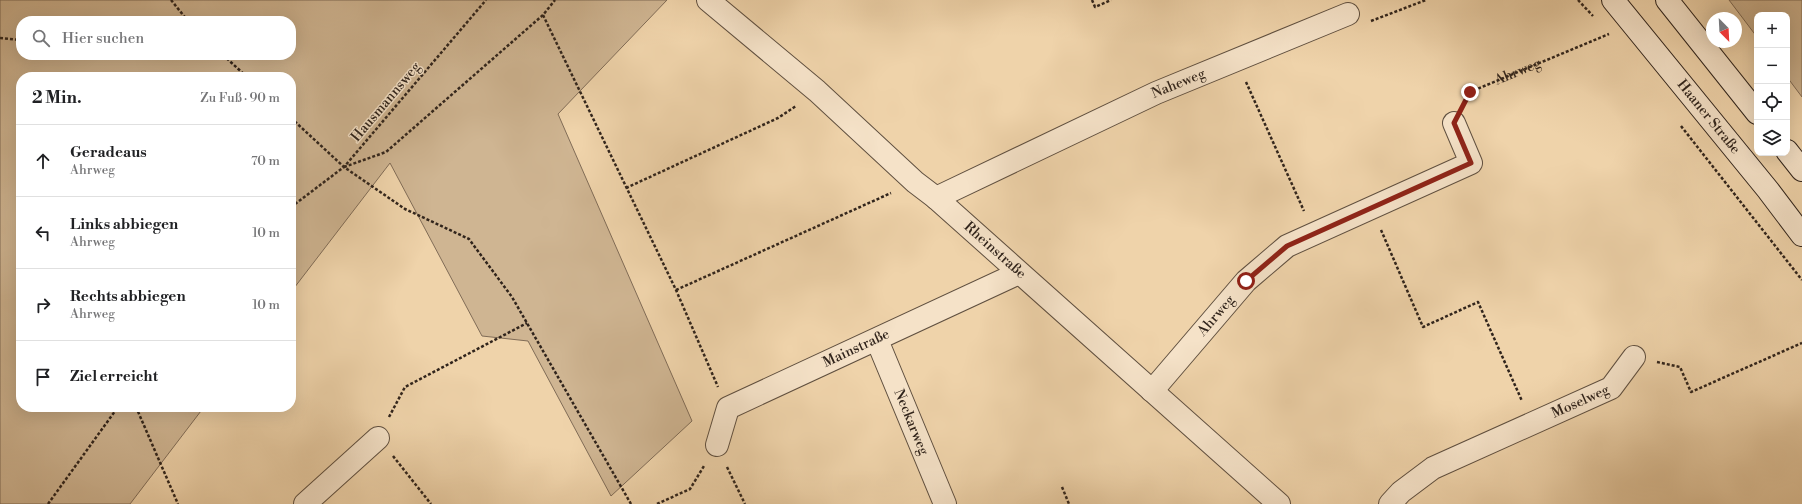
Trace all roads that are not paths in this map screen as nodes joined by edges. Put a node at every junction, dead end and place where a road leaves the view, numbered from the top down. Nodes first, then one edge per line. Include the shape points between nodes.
1 (708, 0) edge
2 (1613, 0) edge
3 (1667, 0) edge
4 (1348, 14) road end
5 (1754, 109) edge
6 (1454, 123) road end
7 (1790, 155) edge
8 (1802, 170) edge
9 (936, 198) junction
10 (1802, 235) edge
11 (1019, 273) junction
12 (877, 340) junction
13 (1634, 358) road end
14 (1152, 391) junction
15 (378, 438) road end
16 (717, 445) road end
17 (304, 504) edge
18 (946, 504) edge
19 (1279, 504) edge
20 (1390, 504) edge

1 - 9 street, Rheinstraße via 817,91 915,182
2 - 10 street, Haaner Straße
3 - 5 street
4 - 9 street, Naheweg via 1156,93
6 - 14 street, Ahrweg via 1471,163 1287,246 1246,281
7 - 8 street
9 - 11 street, Rheinstraße
11 - 12 street, Mainstraße
11 - 14 street, Rheinstraße
12 - 16 street, Mainstraße via 728,408
12 - 18 street, Neckarweg
13 - 20 street, Moselweg via 1611,388 1433,468 1401,492
14 - 19 street, Rheinstraße
15 - 17 street

